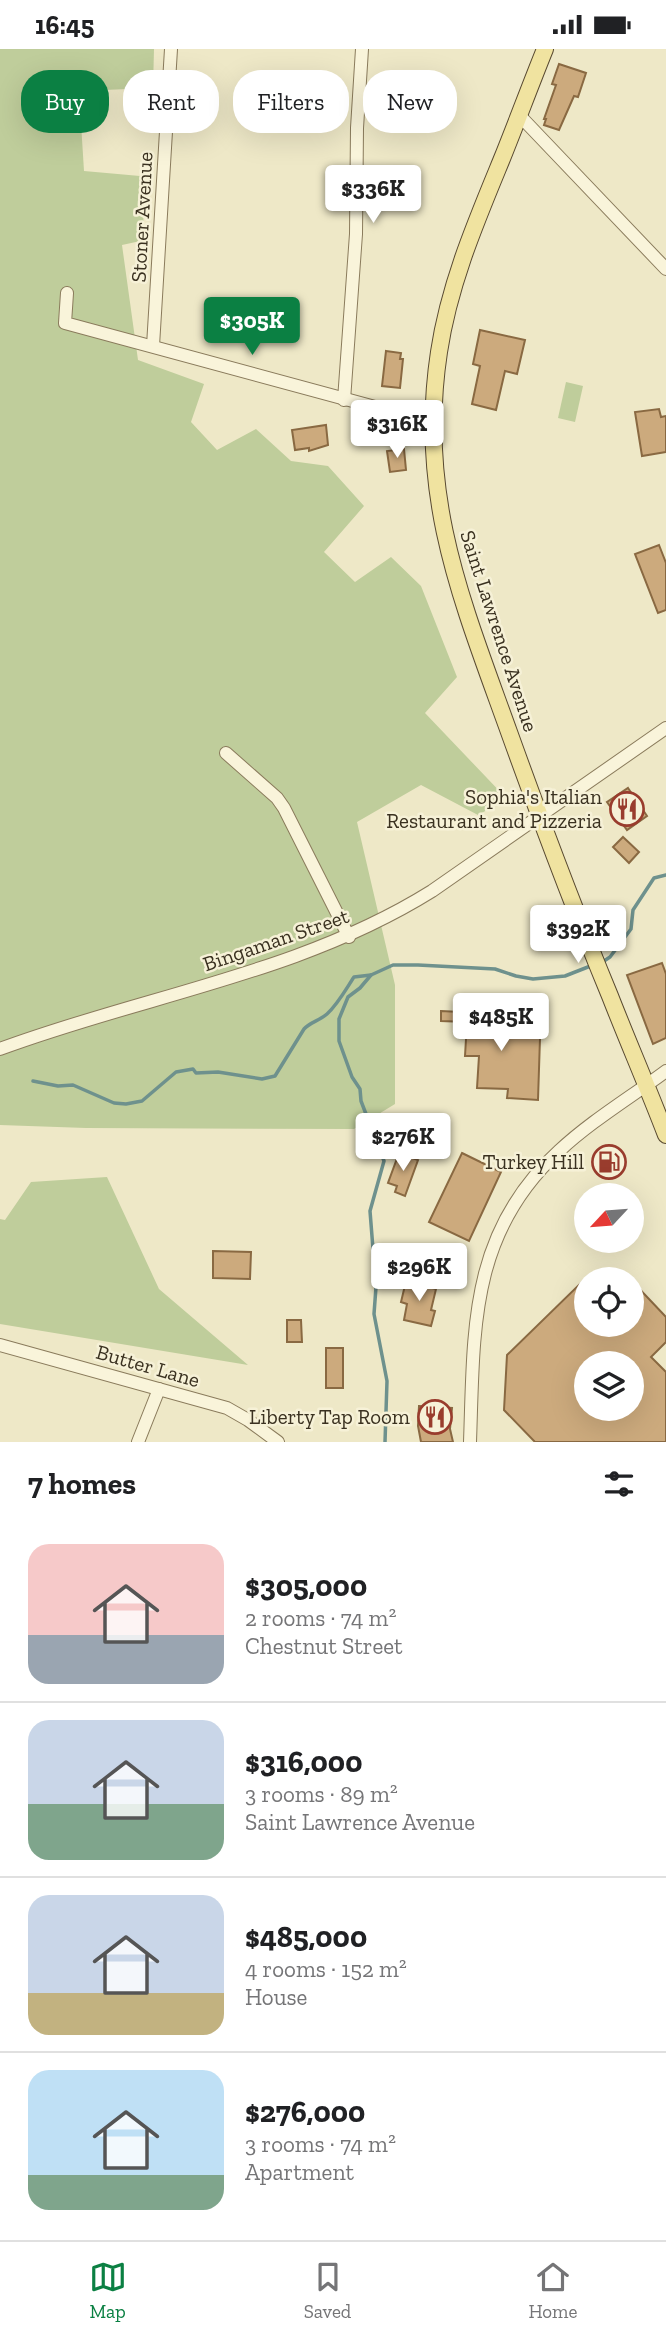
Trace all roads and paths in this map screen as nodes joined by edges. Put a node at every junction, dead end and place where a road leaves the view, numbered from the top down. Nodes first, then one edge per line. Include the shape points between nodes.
1 (171, 49) edge
2 (362, 49) edge
3 (545, 49) edge
4 (520, 116) junction
5 (666, 269) edge
6 (66, 293) dead end
7 (153, 346) junction
8 (344, 400) junction
9 (434, 423) junction
10 (666, 728) edge
11 (226, 753) dead end
12 (540, 815) junction
13 (349, 937) junction
14 (0, 1049) edge
15 (666, 1071) edge
16 (647, 1085) junction
17 (666, 1135) edge
18 (0, 1345) edge
19 (159, 1389) junction
20 (138, 1442) edge
21 (278, 1442) edge
22 (470, 1442) edge

1 - 7 street, Stoner Avenue
2 - 8 street via 356,235
3 - 4 main road, Saint Lawrence Avenue
4 - 5 street
4 - 9 main road, Saint Lawrence Avenue via 451,294 438,355
6 - 7 street via 65,323
7 - 8 street
8 - 9 street
9 - 12 main road, Saint Lawrence Avenue via 438,498 451,566
10 - 12 street, Bingaman Street
11 - 13 street via 277,798
12 - 13 street, Bingaman Street via 423,897
12 - 16 main road, Saint Lawrence Avenue
13 - 14 street, Bingaman Street
15 - 16 street
16 - 17 main road, Saint Lawrence Avenue
16 - 22 street via 542,1166 494,1241 477,1306
18 - 19 street, Butter Lane
19 - 20 street
19 - 21 street, Butter Lane via 227,1408

